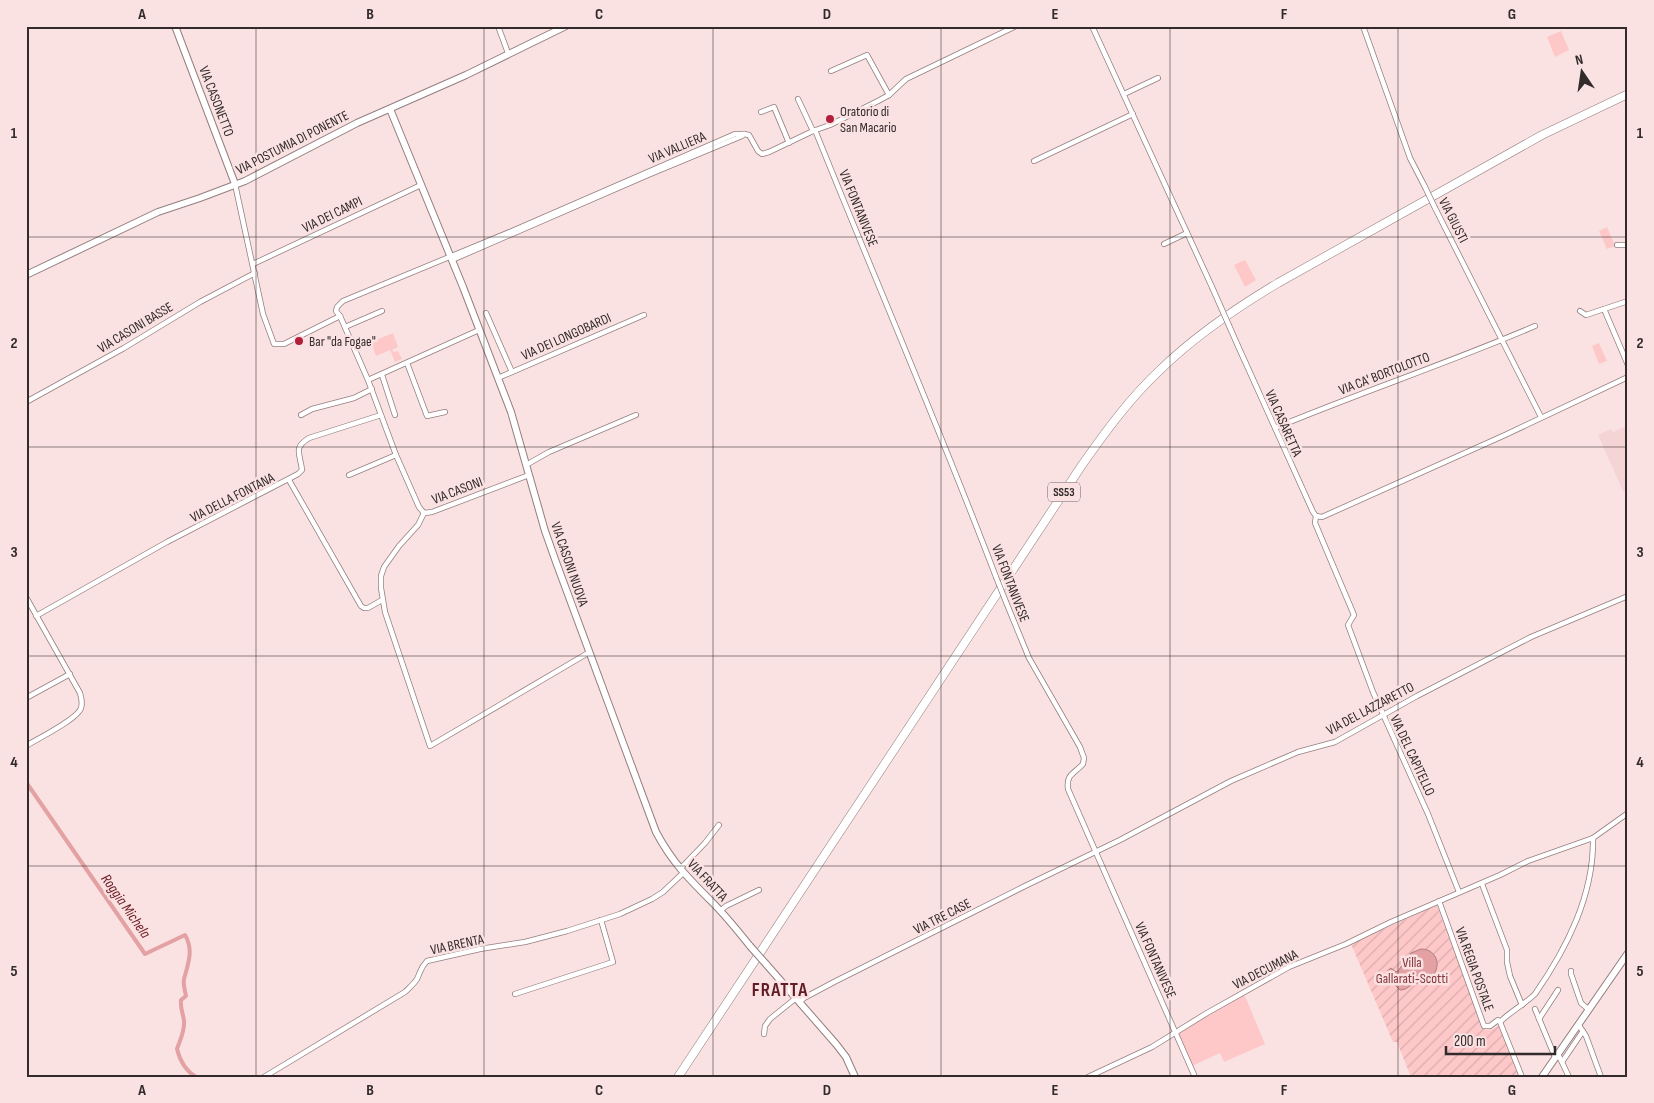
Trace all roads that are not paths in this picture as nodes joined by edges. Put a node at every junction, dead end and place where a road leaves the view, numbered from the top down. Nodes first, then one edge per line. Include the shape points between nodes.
1 (175, 26) edge
2 (498, 26) edge
3 (566, 26) edge
4 (1016, 26) edge
5 (1092, 26) edge
6 (1363, 26) edge
7 (508, 53) junction
8 (831, 70) dead end
9 (1158, 78) dead end
10 (1124, 94) junction
11 (1628, 94) edge
12 (889, 95) junction
13 (798, 99) dead end
14 (390, 109) junction
15 (761, 112) dead end
16 (1133, 114) junction
17 (814, 130) junction
18 (789, 143) junction
19 (1034, 161) dead end
20 (235, 184) junction
21 (421, 185) junction
22 (1187, 233) junction
23 (1164, 244) dead end
24 (1628, 244) edge
25 (1617, 245) dead end
26 (451, 258) junction
27 (253, 264) junction
28 (254, 273) junction
29 (26, 274) edge
30 (1628, 301) edge
31 (1604, 309) junction
32 (382, 311) dead end
33 (1580, 311) dead end
34 (486, 313) dead end
35 (644, 315) dead end
36 (340, 316) junction
37 (1535, 326) dead end
38 (345, 327) junction
39 (479, 330) junction
40 (1502, 340) junction
41 (407, 362) junction
42 (1628, 365) edge
43 (512, 372) junction
44 (382, 375) junction
45 (1628, 376) edge
46 (498, 378) junction
47 (368, 380) junction
48 (372, 389) junction
49 (26, 402) edge
50 (445, 412) dead end
51 (301, 415) dead end
52 (381, 415) junction
53 (395, 415) dead end
54 (636, 415) dead end
55 (1541, 418) junction
56 (1275, 428) junction
57 (396, 455) junction
58 (526, 465) junction
59 (349, 475) dead end
60 (529, 475) junction
61 (289, 480) junction
62 (424, 513) junction
63 (1316, 516) junction
64 (1628, 596) edge
65 (26, 597) edge
66 (382, 600) junction
67 (36, 616) junction
68 (588, 653) junction
69 (595, 670) joint
70 (70, 674) junction
71 (26, 698) edge
72 (1382, 714) junction
73 (26, 746) edge
74 (1628, 813) edge
75 (719, 825) dead end
76 (1593, 838) junction
77 (1095, 852) junction
78 (681, 871) junction
79 (1482, 884) junction
80 (759, 890) dead end
81 (1459, 892) junction
82 (1439, 901) junction
83 (720, 911) junction
84 (601, 920) junction
85 (1628, 953) edge
86 (1571, 971) dead end
87 (1558, 990) dead end
88 (515, 994) dead end
89 (798, 1000) junction
90 (1522, 1005) junction
91 (1535, 1009) dead end
92 (1588, 1009) junction
93 (1539, 1019) junction
94 (1500, 1022) junction
95 (1578, 1024) junction
96 (1583, 1031) junction
97 (1175, 1032) junction
98 (764, 1034) dead end
99 (1556, 1055) junction
100 (1562, 1062) junction
101 (264, 1077) edge
102 (678, 1077) edge
103 (855, 1077) edge
104 (1088, 1077) edge
105 (1195, 1077) edge
106 (1522, 1077) edge
107 (1542, 1077) edge
108 (1569, 1077) edge
109 (1601, 1077) edge

1 - 20 main road, VIA CASONETTO
2 - 7 street
3 - 7 main road, VIA POSTUMIA DI PONENTE
4 - 12 street via 906,79
5 - 10 street, VIA CASARETTA
6 - 40 street, VIA GIUSTI, bridge via 1410,158
7 - 14 main road, VIA POSTUMIA DI PONENTE
8 - 12 street via 867,55
9 - 10 street
10 - 16 street, VIA CASARETTA
11 - 102 highway, SS53 via 1542,135 1250,299 1209,328 1160,370 1119,415 1082,465
12 - 17 street
13 - 17 street, VIA FONTANIVESE
14 - 20 main road, VIA POSTUMIA DI PONENTE
14 - 21 main road, VIA CASONI NUOVA
15 - 18 street via 774,107
16 - 19 street
16 - 22 street, VIA CASARETTA
17 - 18 street
17 - 77 street, VIA FONTANIVESE, bridge via 944,442 1029,658 1084,758 1083,764 1067,782
18 - 26 street, VIA VALLIERA via 762,154 750,135 744,134
20 - 27 street
20 - 29 main road, VIA POSTUMIA DI PONENTE via 158,212
21 - 26 main road, VIA CASONI NUOVA
21 - 27 street, VIA DEI CAMPI
22 - 23 street
22 - 56 street, VIA CASARETTA, bridge
24 - 25 street
26 - 36 street, VIA VALLIERA via 343,301 336,311
26 - 39 main road, VIA CASONI NUOVA
27 - 28 street
28 - 36 street via 274,344 284,344
28 - 49 street, VIA CASONI BASSE
30 - 31 street
31 - 33 street via 1586,315
31 - 42 street
32 - 38 street
34 - 43 street
35 - 43 street, VIA DEI LONGOBARDI
36 - 38 street, VIA CASONI
37 - 40 street, VIA CA' BORTOLOTTO
38 - 47 street, VIA CASONI
39 - 41 street
39 - 46 main road, VIA CASONI NUOVA
40 - 55 street, VIA GIUSTI
40 - 56 street, VIA CA' BORTOLOTTO
41 - 44 street
41 - 50 street via 427,416
43 - 46 street, VIA DEI LONGOBARDI
44 - 47 street
44 - 53 street
45 - 55 street
46 - 58 main road, VIA CASONI NUOVA
47 - 48 street, VIA CASONI
48 - 51 street
48 - 52 street, VIA CASONI
52 - 57 street, VIA CASONI
52 - 61 street via 300,444 302,470
54 - 58 street
55 - 63 street via 1322,517
56 - 63 street, VIA CASARETTA
57 - 59 street
57 - 62 street, VIA CASONI
58 - 60 main road, VIA CASONI NUOVA
60 - 62 street, VIA CASONI
60 - 68 main road, VIA CASONI NUOVA
61 - 66 street, VIA DELLA FONTANA via 361,606 368,608
61 - 67 street, VIA DELLA FONTANA via 167,542
62 - 66 street via 384,567
63 - 72 street, VIA DEL CAPITELLO via 1315,523 1354,615 1348,625
64 - 72 street, VIA DEL LAZZARETTO via 1530,638
65 - 67 street
66 - 68 street via 430,746
67 - 70 street
68 - 69 main road, VIA CASONI NUOVA
69 - 78 main road, VIA FRATTA via 656,832
70 - 71 street
70 - 73 street via 80,693 81,709 78,714
72 - 77 street, VIA DEL LAZZARETTO via 1335,742 1298,752 1231,781
72 - 81 street, VIA DEL CAPITELLO via 1428,814
74 - 76 street, VIA DECUMANA
75 - 78 street, VIA BRENTA
76 - 79 street, VIA DECUMANA via 1528,861
76 - 90 street, VIA REGIA POSTALE via 1589,881 1566,945 1536,994
77 - 89 street, VIA TRE CASE
77 - 97 street, VIA FONTANIVESE
78 - 83 main road, VIA FRATTA
78 - 84 street, VIA BRENTA via 663,892 652,899
79 - 81 street, VIA DECUMANA
79 - 90 street via 1507,950 1510,976
80 - 83 street
81 - 82 street, VIA DECUMANA
82 - 94 street, VIA REGIA POSTALE via 1484,1026
82 - 97 street, VIA DECUMANA via 1289,967
83 - 89 main road, VIA FRATTA, bridge
84 - 88 street via 613,962
84 - 101 street, VIA BRENTA via 525,942 427,961 405,992
85 - 92 main road
86 - 92 street via 1581,1003
87 - 93 street
89 - 98 street, VIA TRE CASE via 770,1019
89 - 103 main road, VIA FRATTA via 846,1057
90 - 94 street, VIA REGIA POSTALE
91 - 93 street
92 - 95 main road
93 - 99 street
94 - 106 street, VIA REGIA POSTALE
95 - 96 street
95 - 99 main road
96 - 100 street
96 - 109 street
97 - 104 street, VIA DECUMANA via 1152,1047
97 - 105 street, VIA FONTANIVESE
99 - 100 street
99 - 107 main road
100 - 108 street

